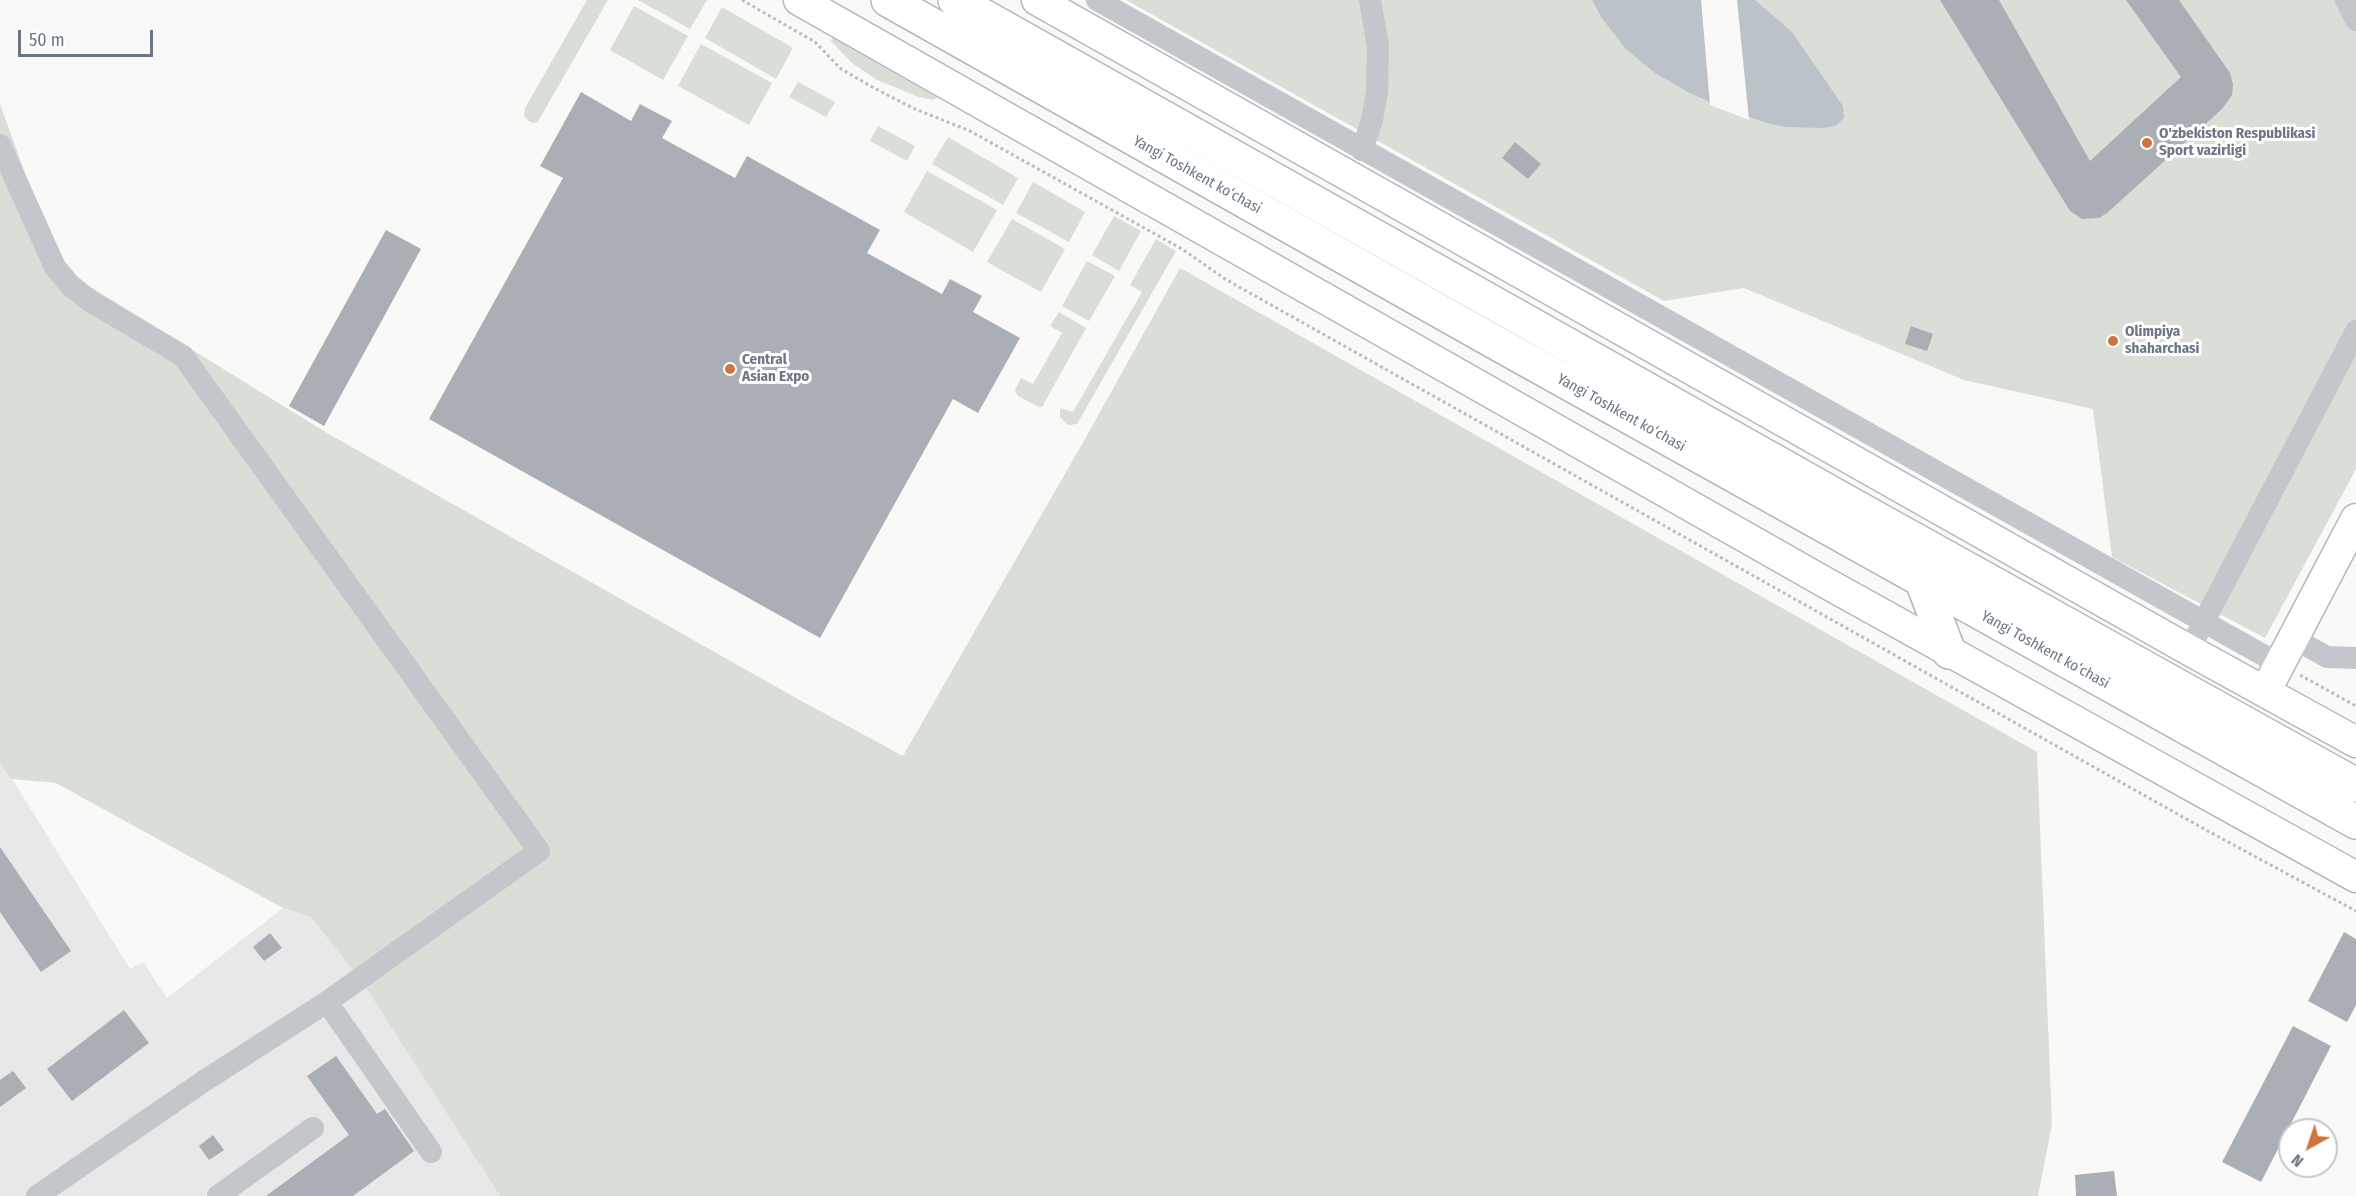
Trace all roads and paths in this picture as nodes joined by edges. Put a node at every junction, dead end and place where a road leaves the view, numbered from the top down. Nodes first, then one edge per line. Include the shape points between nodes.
1 (742, 0) edge
2 (799, 0) edge
3 (888, 0) edge
4 (955, 0) edge
5 (1037, 0) edge
6 (1097, 0) edge
7 (1370, 0) edge
8 (2346, 0) edge
9 (2356, 20) edge
10 (0, 145) edge
11 (1362, 150) junction
12 (2356, 331) edge
13 (2356, 519) edge
14 (1922, 581) junction
15 (2204, 622) junction
16 (2293, 638) junction
17 (2189, 650) junction
18 (1949, 652) junction
19 (2356, 658) edge
20 (2279, 664) junction
21 (2265, 692) junction
22 (2356, 706) edge
23 (2356, 742) edge
24 (2356, 785) edge
25 (2356, 822) edge
26 (2356, 877) edge
27 (2356, 911) edge
28 (327, 1002) junction
29 (313, 1128) dead end
30 (431, 1152) dead end
31 (37, 1196) edge
32 (218, 1196) edge

1 - 27 path via 815,42 841,69 874,88 970,130 1182,249 1225,279
2 - 18 main road
3 - 14 highway, Yangi Toshkent ko‘chasi
4 - 24 highway
5 - 17 main road
6 - 11 lane
7 - 11 lane via 1378,46 1377,93
8 - 9 lane
10 - 28 lane via 56,267 90,301 183,356 539,852
11 - 15 lane
12 - 15 lane
13 - 16 main road
14 - 18 highway
14 - 25 highway, Yangi Toshkent ko‘chasi
15 - 17 lane
15 - 20 lane
16 - 19 lane via 2327,657
16 - 20 main road
17 - 21 main road
18 - 26 main road
20 - 21 main road
20 - 22 path
21 - 23 main road
28 - 30 lane
28 - 31 lane
29 - 32 lane

